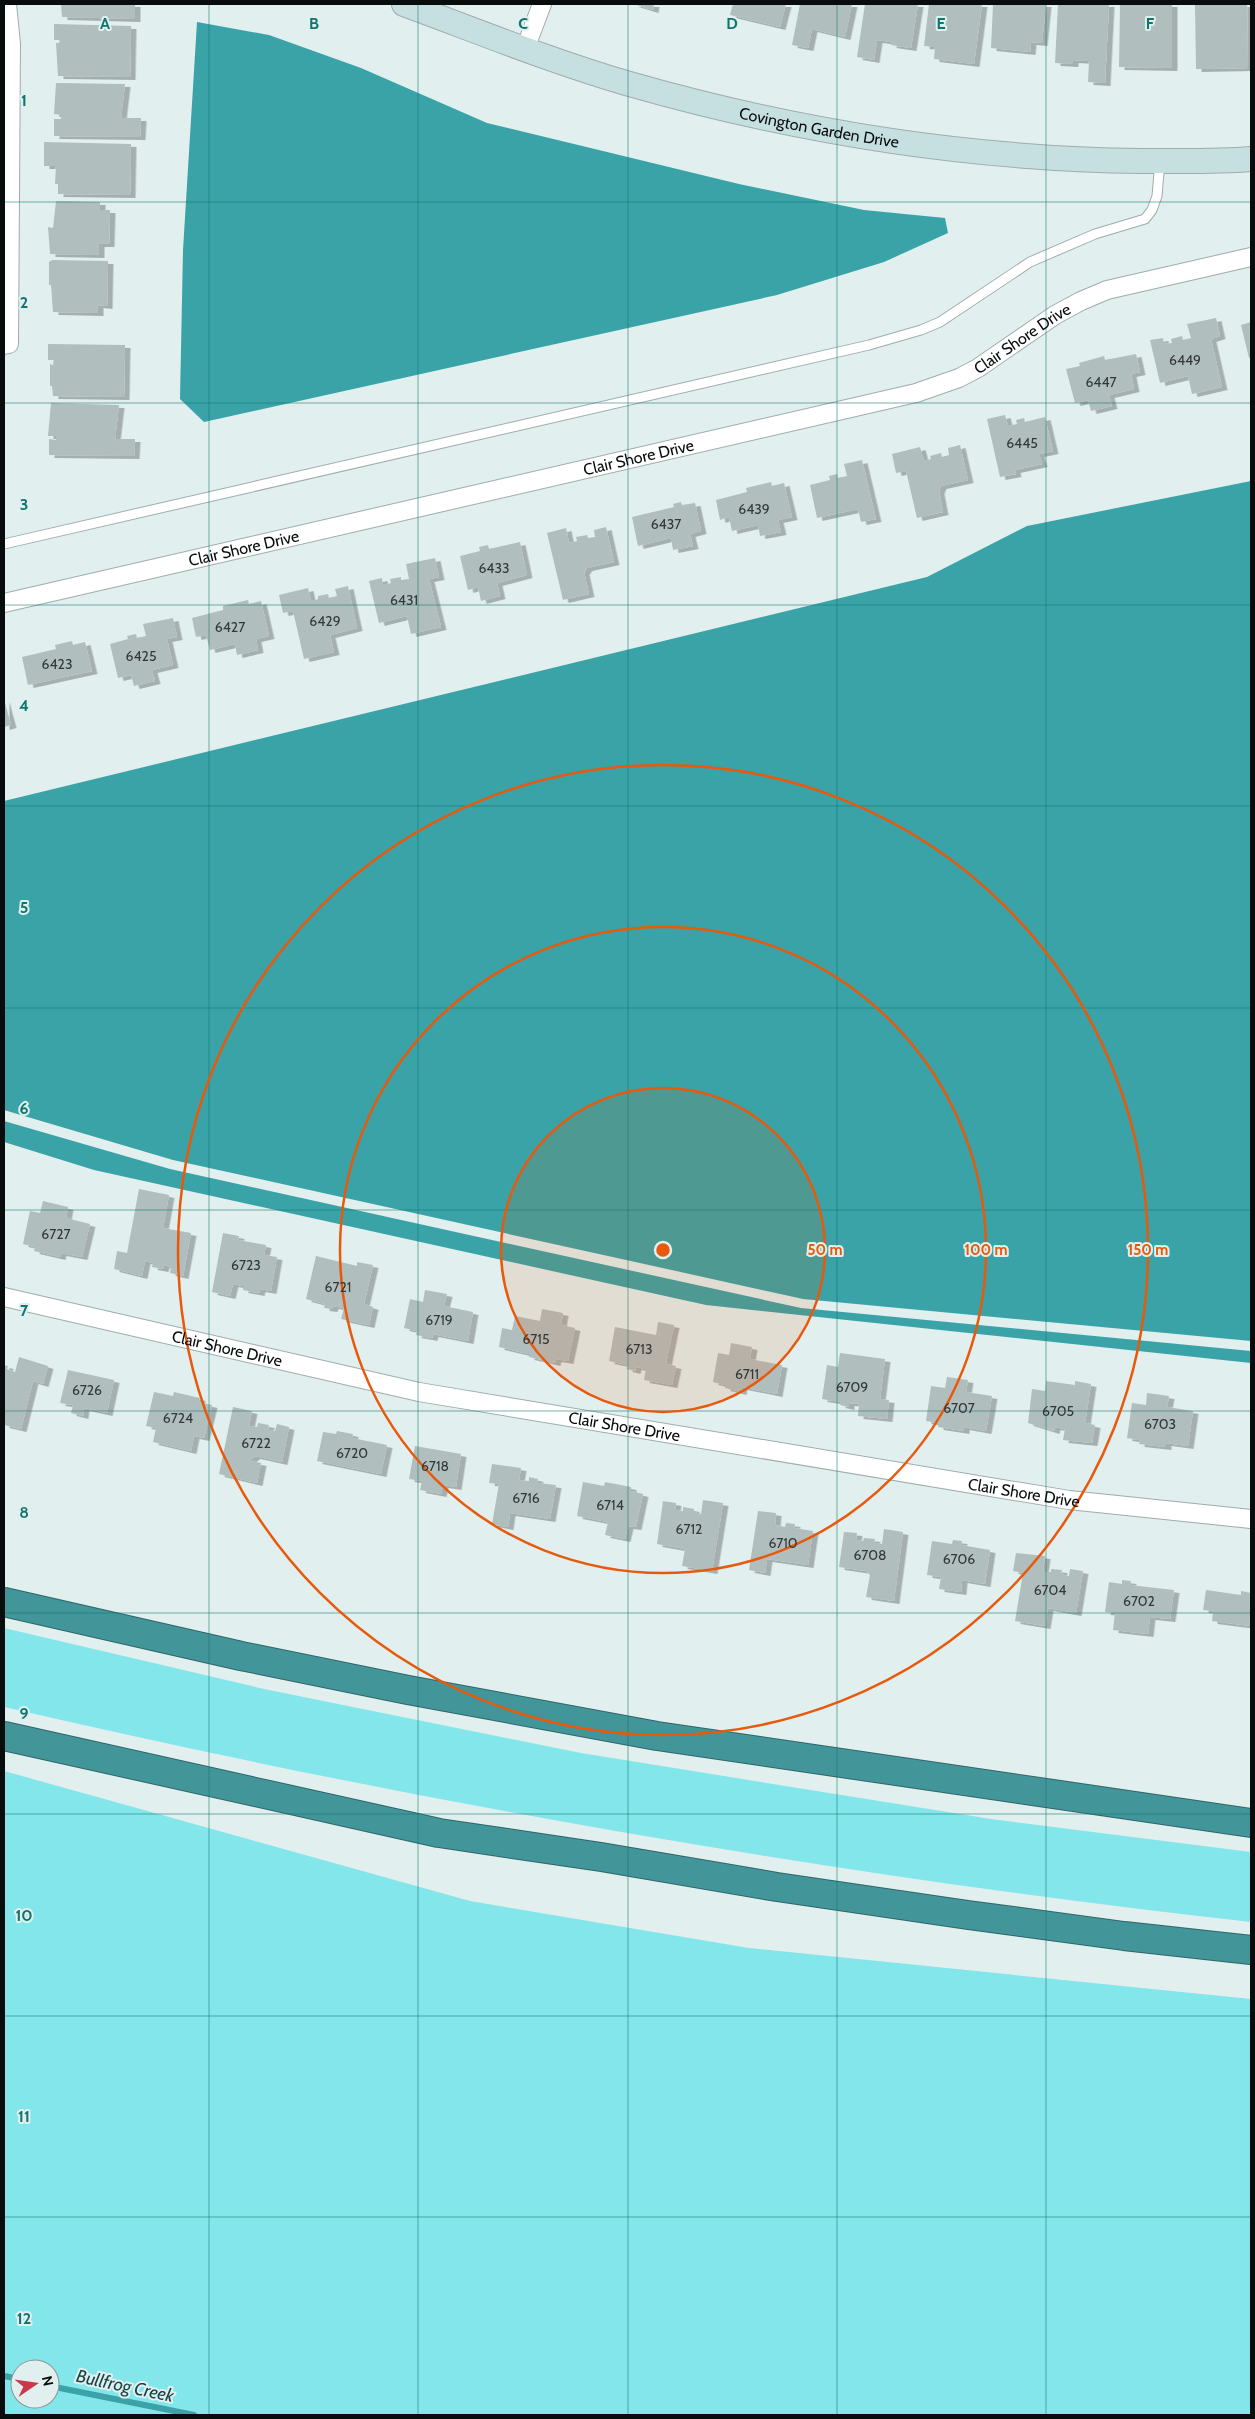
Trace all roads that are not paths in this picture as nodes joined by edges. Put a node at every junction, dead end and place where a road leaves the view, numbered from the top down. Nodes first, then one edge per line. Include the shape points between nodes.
1 (7, 4) edge
2 (17, 4) edge
3 (404, 4) edge
4 (542, 4) edge
5 (11, 44) junction
6 (525, 49) junction
7 (1251, 159) edge
8 (1160, 161) junction
9 (1251, 257) edge
10 (6, 345) edge
11 (4, 544) edge
12 (4, 603) edge
13 (4, 1297) edge
14 (1251, 1519) edge
15 (4, 1602) edge
16 (4, 1736) edge
17 (1251, 1823) edge
18 (1251, 1950) edge

1 - 5 street
2 - 5 street
3 - 6 street, Covington Garden Drive
4 - 6 street
5 - 10 street
6 - 8 street, Covington Garden Drive via 624,82 727,110 831,130 1015,155
7 - 8 street, Covington Garden Drive
8 - 11 lane via 1157,196 1145,218 1095,234 1030,262 940,322 921,330 869,345
9 - 12 street, Clair Shore Drive via 1107,290 1055,315 978,368 916,394
13 - 14 street, Clair Shore Drive via 419,1392 1068,1500
15 - 17 highway via 398,1688 657,1736
16 - 18 highway via 439,1833 968,1915

